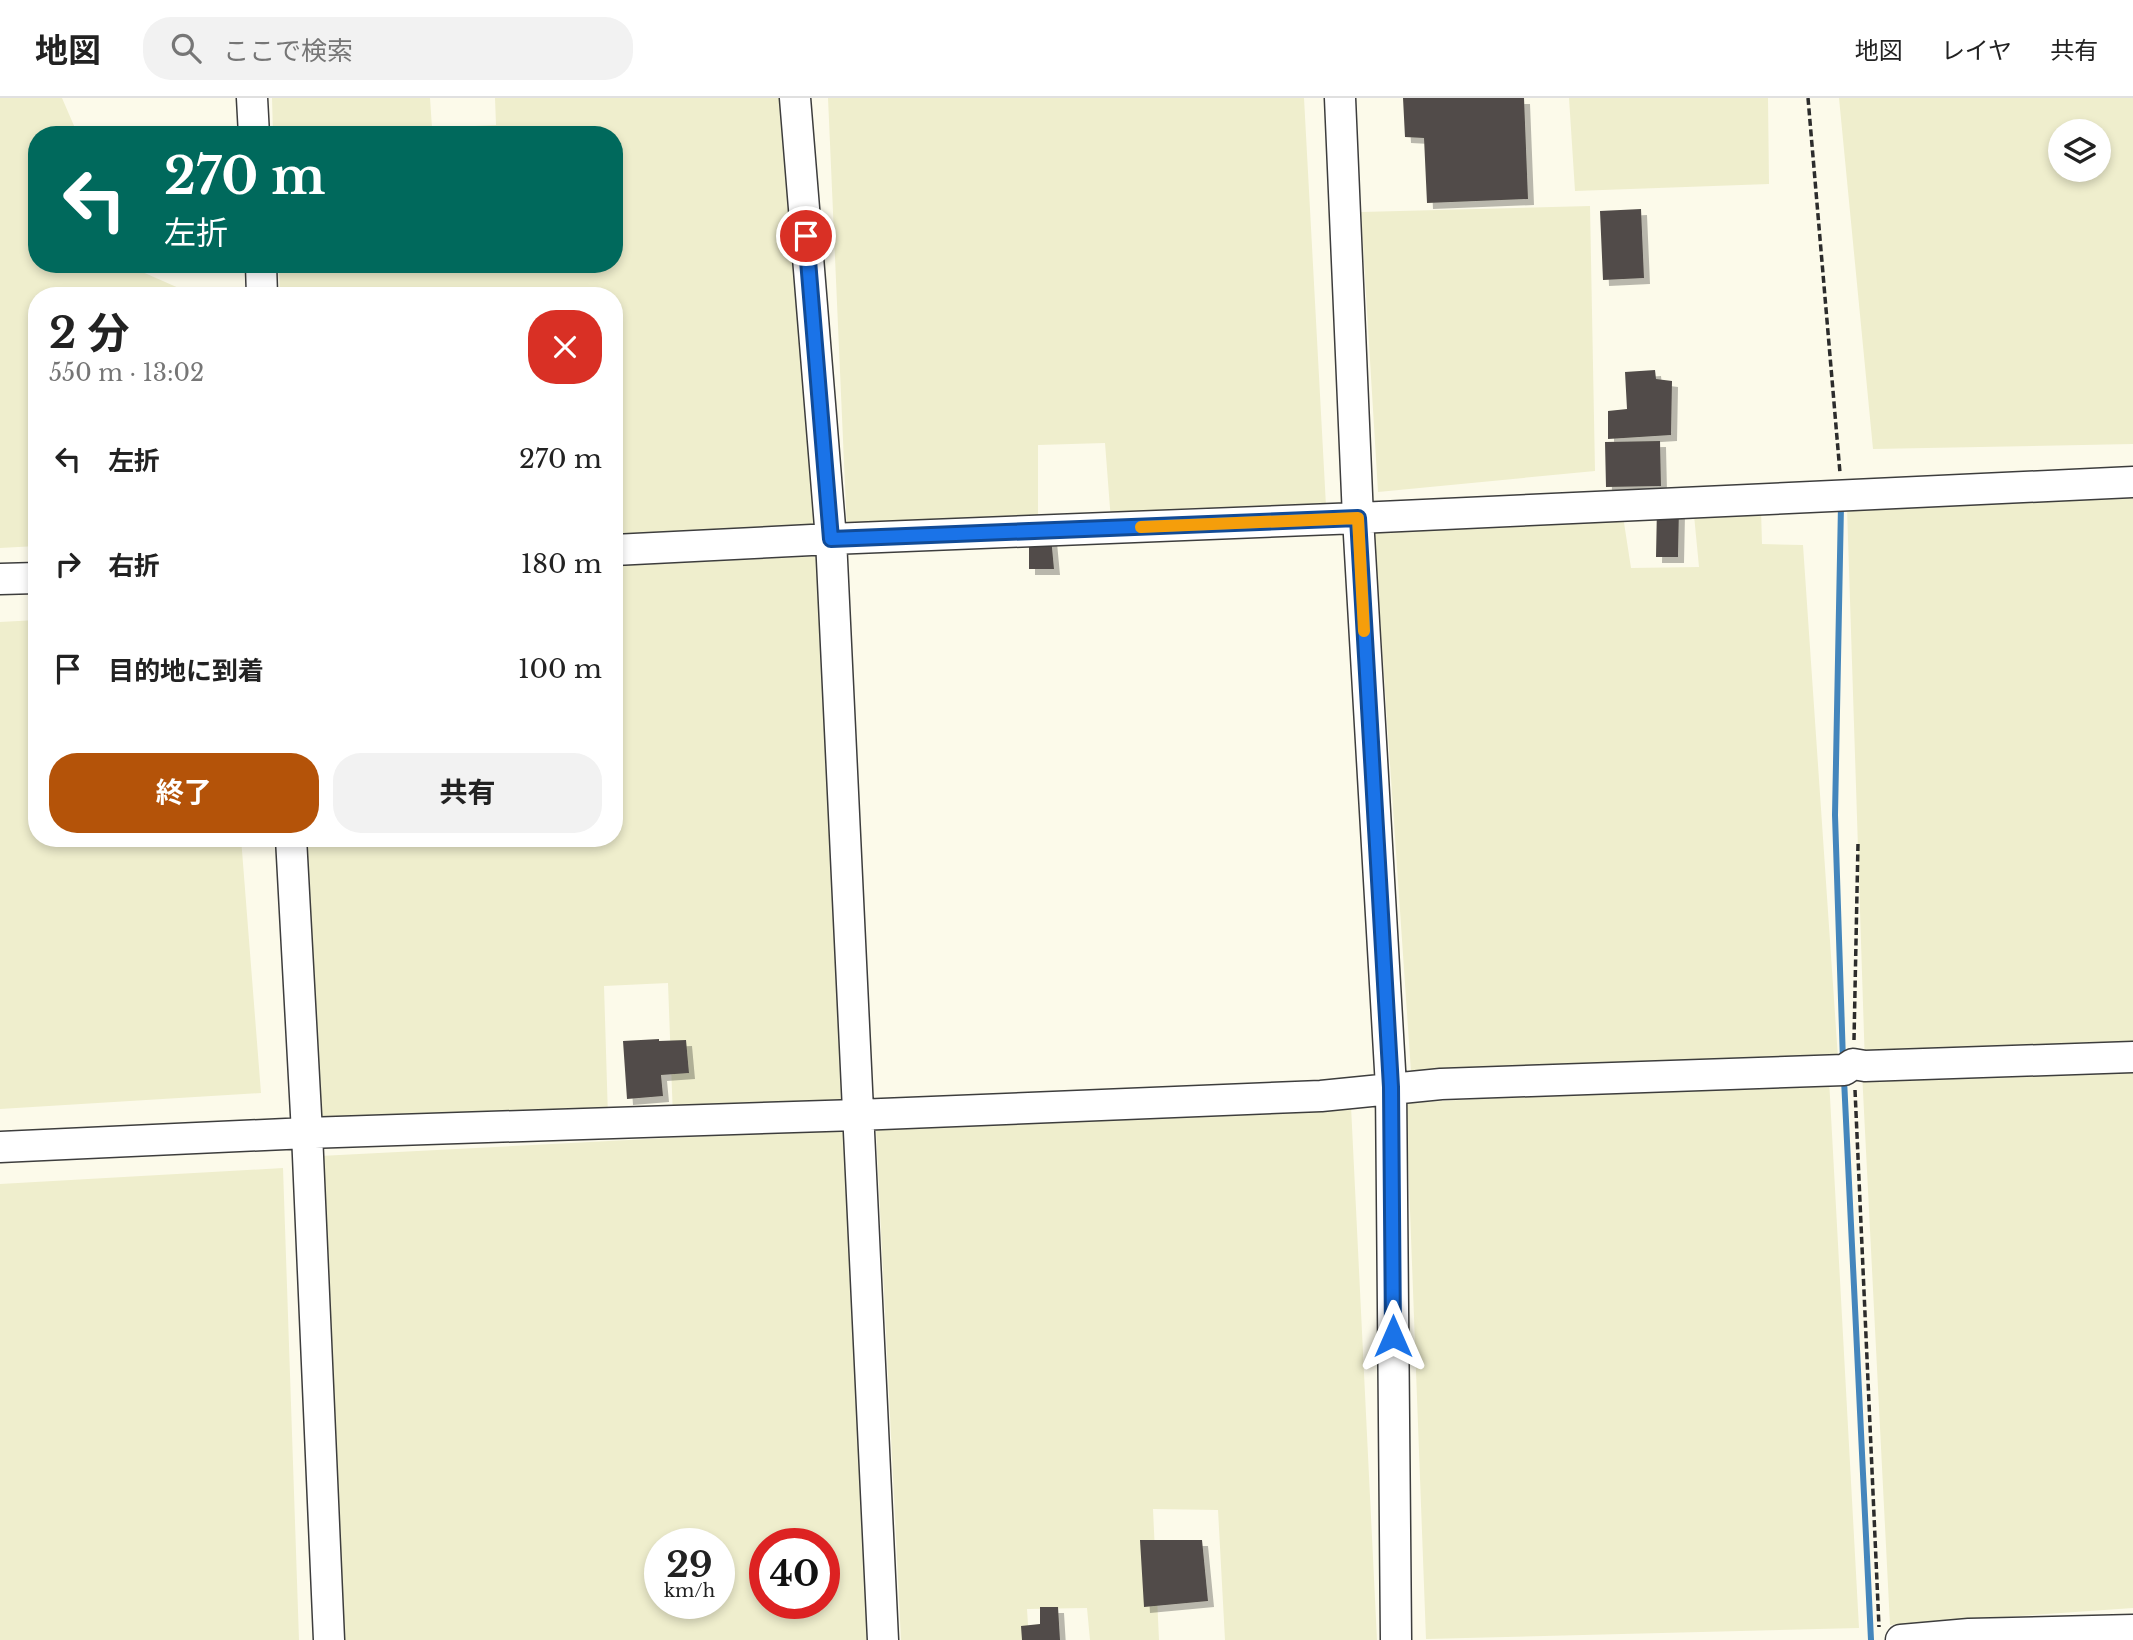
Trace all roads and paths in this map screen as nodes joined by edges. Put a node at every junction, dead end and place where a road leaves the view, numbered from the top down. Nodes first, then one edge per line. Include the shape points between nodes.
1 (252, 98) edge
2 (795, 98) edge
3 (1340, 98) edge
4 (1808, 98) edge
5 (254, 126) edge
6 (2133, 482) edge
7 (1842, 495) junction
8 (1358, 518) junction
9 (831, 539) junction
10 (623, 550) edge
11 (28, 578) edge
12 (0, 579) edge
13 (1858, 843) dead end
14 (291, 847) edge
15 (2133, 1057) edge
16 (1853, 1064) junction
17 (1391, 1087) junction
18 (857, 1115) junction
19 (307, 1133) junction
20 (0, 1147) edge
21 (2133, 1630) edge
22 (329, 1640) edge
23 (883, 1640) edge
24 (1395, 1640) edge
25 (1880, 1640) edge
26 (1901, 1640) edge

1 - 5 street
2 - 9 street
3 - 8 street
4 - 7 path
6 - 7 street
7 - 8 street
8 - 9 street
8 - 17 street
9 - 10 street
9 - 18 street
11 - 12 street
13 - 16 path
14 - 19 street
15 - 16 street
16 - 17 street via 1844,1070
16 - 25 path
17 - 18 street via 1321,1096
17 - 24 street
18 - 19 street
18 - 23 street
19 - 20 street
19 - 22 street
21 - 26 street

